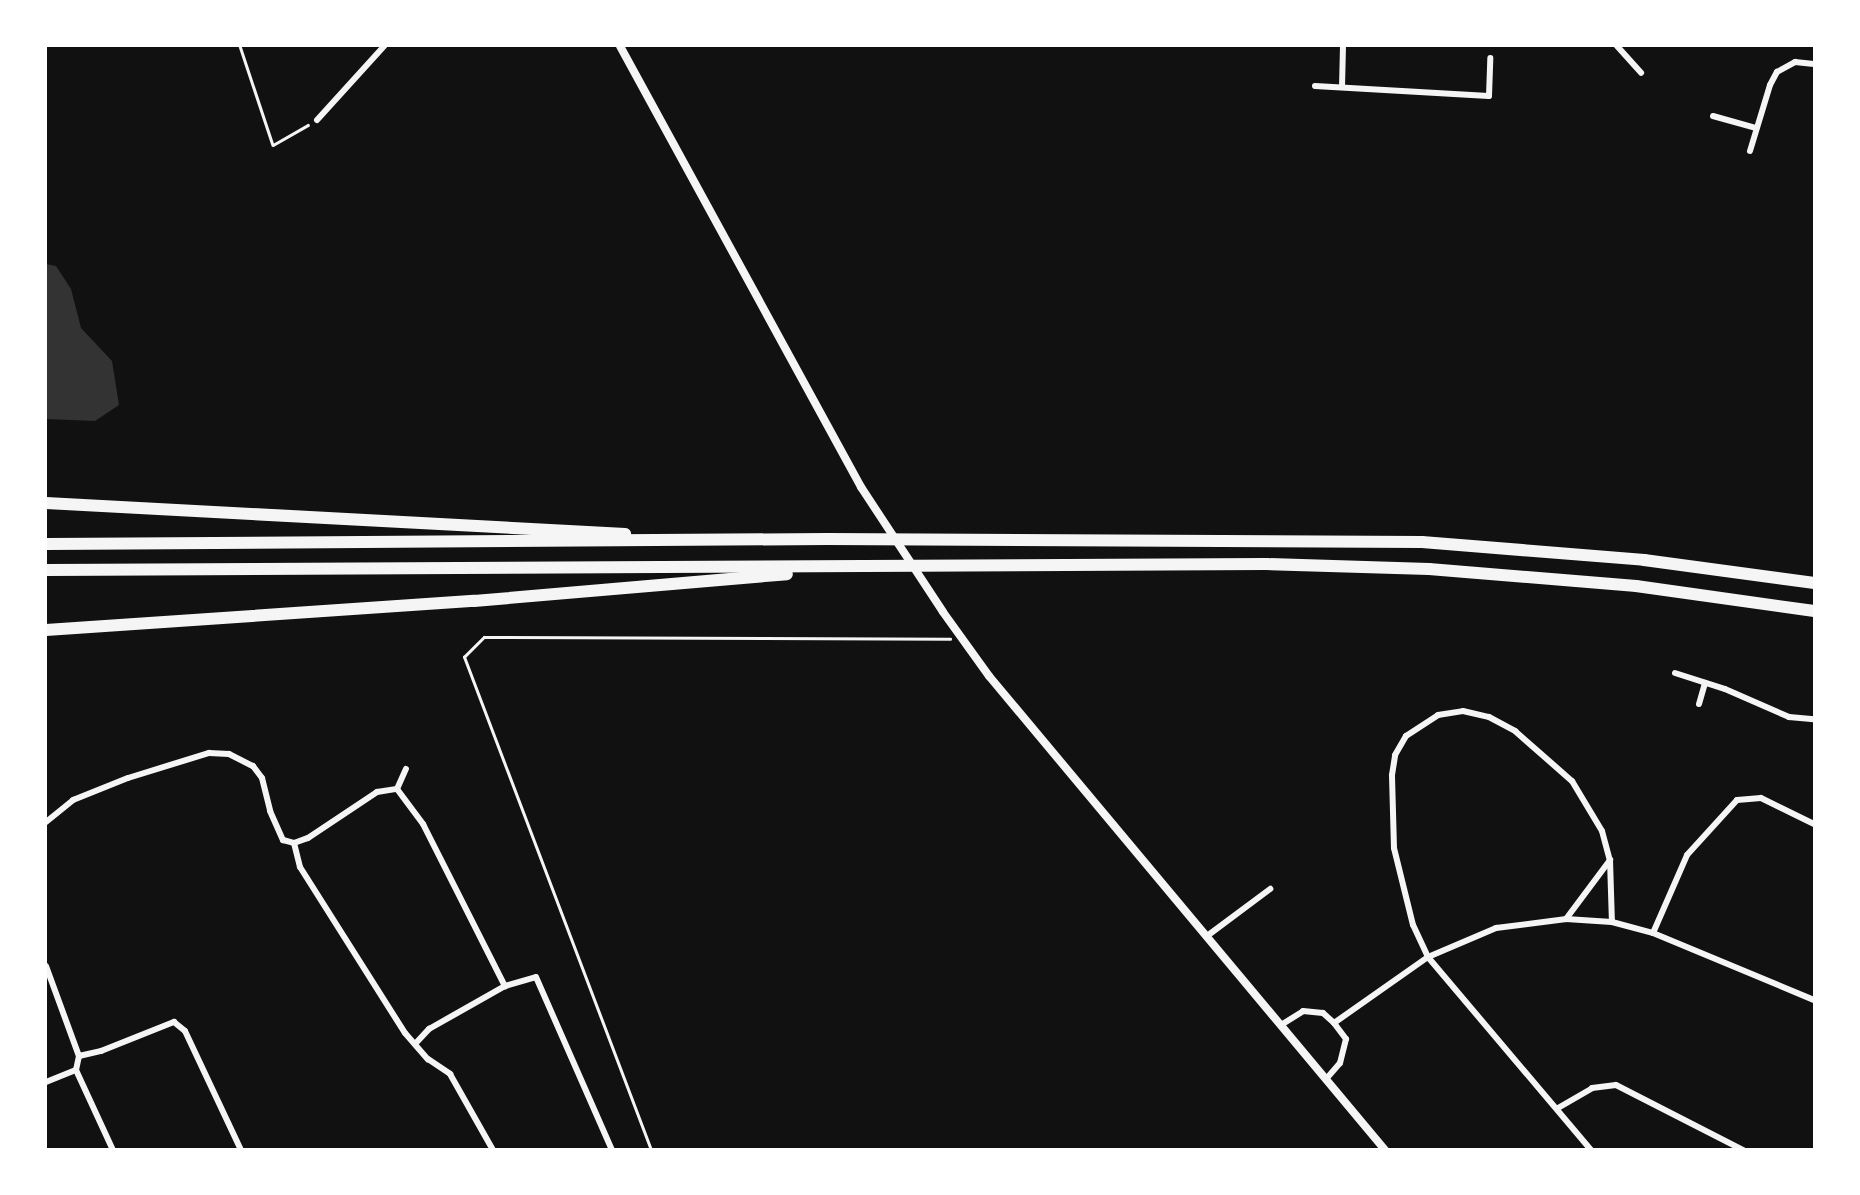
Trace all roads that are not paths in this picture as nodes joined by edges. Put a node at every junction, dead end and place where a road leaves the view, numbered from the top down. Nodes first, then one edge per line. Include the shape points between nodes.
1 (384, 46) edge
2 (620, 46) edge
3 (1343, 46) edge
4 (1617, 46) edge
5 (1490, 58) dead end
6 (1815, 64) edge
7 (1641, 73) dead end
8 (1315, 86) dead end
9 (1342, 87) junction
10 (1713, 116) dead end
11 (317, 120) road end
12 (1756, 128) junction
13 (1750, 151) dead end
14 (46, 503) edge
15 (740, 541) junction
16 (46, 544) edge
17 (888, 566) junction
18 (46, 570) edge
19 (1815, 583) edge
20 (1815, 611) edge
21 (46, 630) edge
22 (1675, 673) dead end
23 (1706, 683) junction
24 (1699, 704) dead end
25 (1815, 719) edge
26 (406, 769) dead end
27 (397, 789) junction
28 (46, 822) edge
29 (1815, 824) edge
30 (294, 843) junction
31 (1610, 860) junction
32 (1270, 889) dead end
33 (1566, 919) junction
34 (1612, 922) junction
35 (1653, 933) junction
36 (1207, 936) junction
37 (1428, 957) junction
38 (46, 966) edge
39 (505, 986) junction
40 (1815, 1000) edge
41 (1334, 1023) junction
42 (1281, 1025) junction
43 (415, 1044) junction
44 (79, 1056) junction
45 (76, 1070) junction
46 (1326, 1079) junction
47 (46, 1082) edge
48 (1558, 1108) junction
49 (113, 1150) edge
50 (240, 1150) edge
51 (493, 1150) edge
52 (612, 1150) edge
53 (1385, 1150) edge
54 (1591, 1150) edge
55 (1743, 1150) edge

1 - 11 street
2 - 36 street via 861,487 989,676
3 - 9 street
4 - 7 street
5 - 9 street via 1489,96
6 - 12 street via 1796,62 1777,72
8 - 9 street
10 - 12 street
12 - 13 street
14 - 15 highway
15 - 16 highway
15 - 19 highway via 1422,542 1644,560
17 - 18 highway
17 - 20 highway via 1266,564 1429,569 1636,586
17 - 21 highway via 474,601
22 - 23 street
23 - 24 street
23 - 25 street via 1789,716
26 - 27 street
27 - 30 street via 377,792
27 - 39 street via 422,824
28 - 30 street via 73,800 128,778 209,753 229,754 253,766 262,778 283,840
29 - 35 street via 1761,798 1737,800 1686,855
30 - 43 street via 300,867
31 - 33 street
31 - 34 street
31 - 37 street via 1602,831 1572,781 1515,731 1489,717 1463,711 1420,724 1395,755 1394,848 1413,925
32 - 36 street
33 - 34 street
33 - 37 street via 1496,928
34 - 35 street
35 - 40 street
36 - 42 street
37 - 41 street
37 - 48 street
38 - 44 street
39 - 43 street via 429,1029
39 - 52 street via 536,977 541,984
41 - 42 street via 1323,1013 1303,1011
41 - 46 street via 1346,1039 1340,1063
42 - 46 street
43 - 51 street via 450,1074
44 - 45 street
44 - 50 street via 173,1022 185,1031
45 - 47 street
45 - 49 street
46 - 53 street
48 - 54 street
48 - 55 street via 1579,1093 1616,1085

